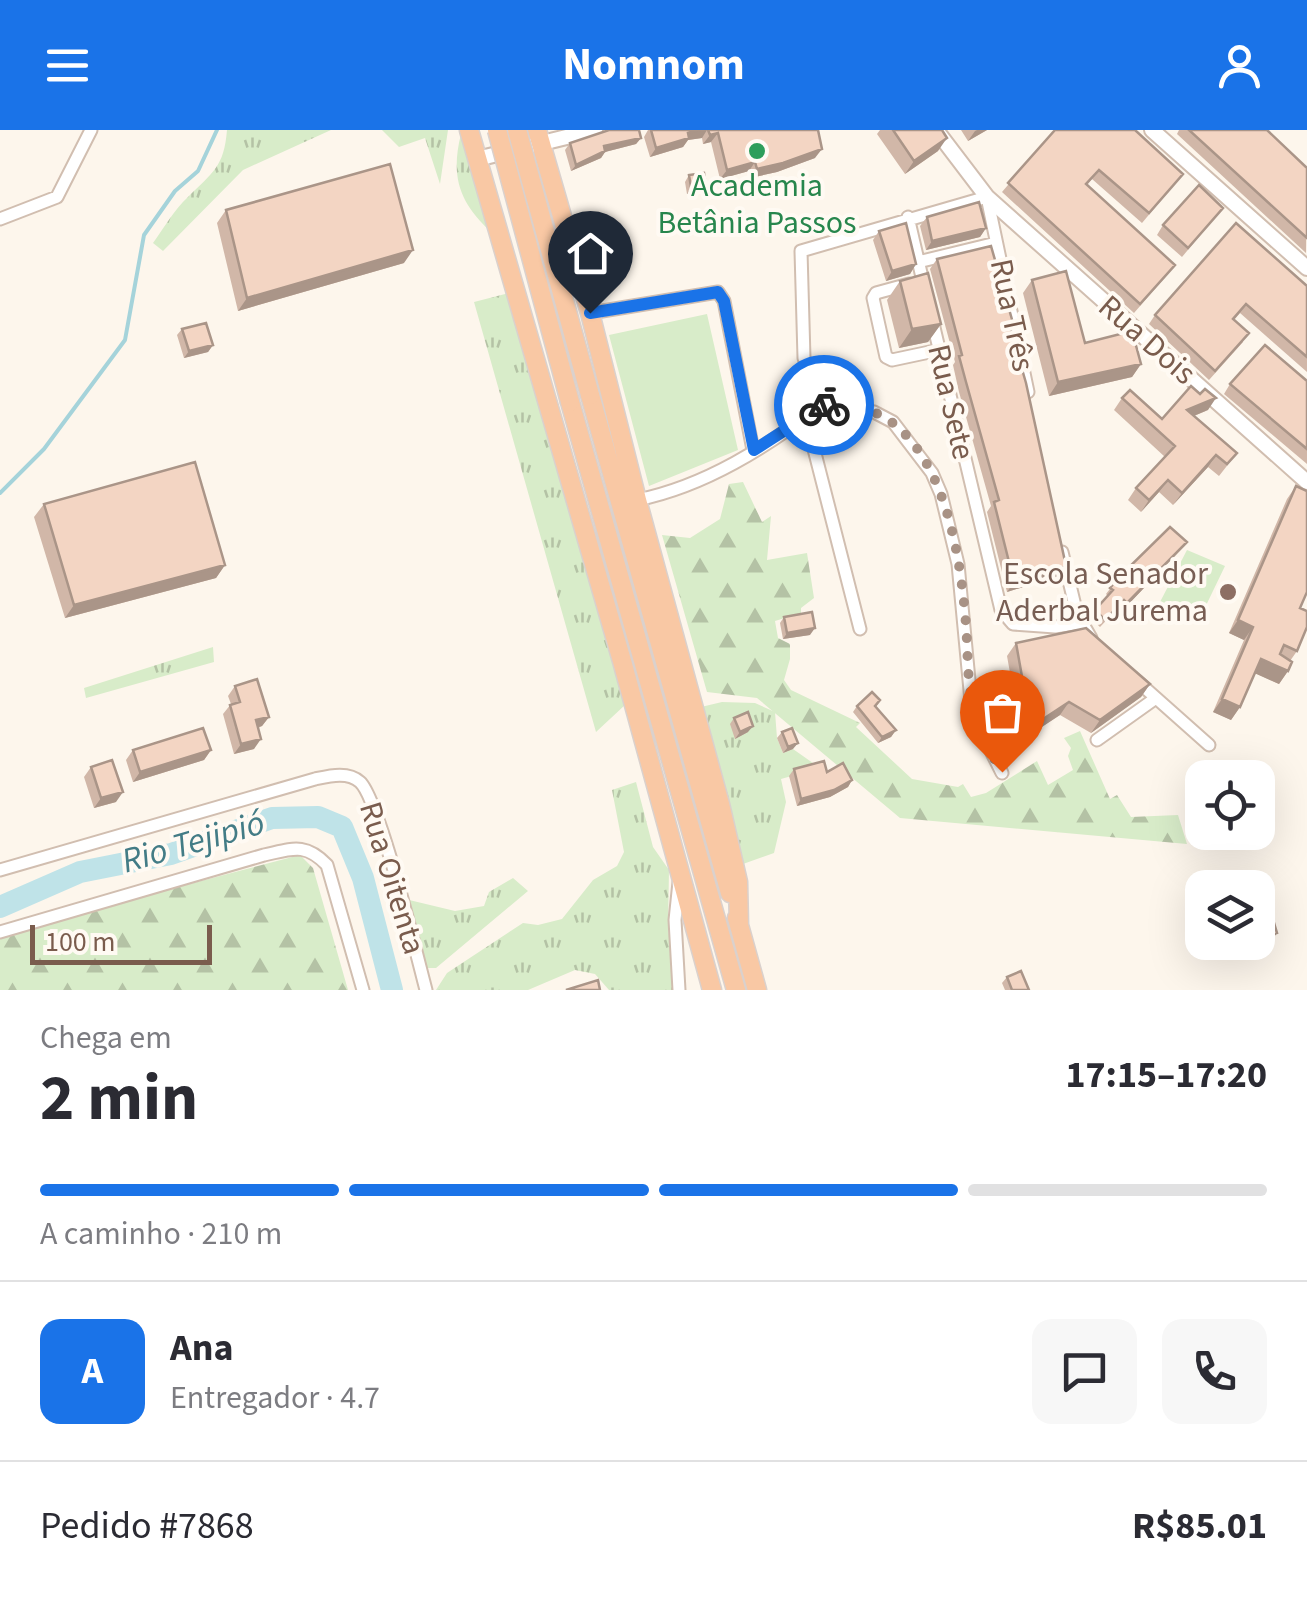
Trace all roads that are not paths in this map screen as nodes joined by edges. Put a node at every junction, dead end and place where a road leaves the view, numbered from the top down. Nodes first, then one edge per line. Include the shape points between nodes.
1 (91, 130) edge
2 (469, 130) edge
3 (497, 130) edge
4 (517, 130) edge
5 (595, 130) edge
6 (936, 130) edge
7 (1160, 133) edge
8 (539, 136) edge
9 (477, 159) junction
10 (987, 197) junction
11 (908, 217) junction
12 (0, 219) edge
13 (996, 243) junction
14 (918, 262) junction
15 (1307, 268) edge
16 (922, 280) junction
17 (590, 313) junction
18 (939, 350) junction
19 (822, 405) junction
20 (1032, 412) edge
21 (806, 418) junction
22 (754, 450) junction
23 (1307, 482) edge
24 (637, 500) junction
25 (1060, 543) edge
26 (1081, 623) junction
27 (860, 629) dead end
28 (1103, 652) edge
29 (1130, 676) edge
30 (1156, 698) junction
31 (1098, 740) dead end
32 (1208, 745) dead end
33 (1002, 772) dead end
34 (0, 870) edge
35 (680, 873) junction
36 (739, 926) junction
37 (0, 932) edge
38 (363, 990) edge
39 (426, 990) edge
40 (679, 990) edge
41 (712, 990) edge
42 (736, 990) edge
43 (757, 990) edge

1 - 12 street via 57,197
2 - 9 highway
3 - 42 highway, bridge
4 - 36 highway, bridge
5 - 8 street
6 - 10 street, Rua Três
7 - 15 street
8 - 9 street
8 - 17 highway
9 - 35 highway
10 - 11 street
10 - 13 street, Rua Três
10 - 23 street, Rua Dois
11 - 14 street, Rua Sete
11 - 19 street via 799,254 804,358
13 - 14 street, Rua Três
13 - 20 street, Rua Três
14 - 16 street, Rua Sete
16 - 18 street, Rua Sete
16 - 18 street via 876,293 874,313 887,358
17 - 22 street via 721,295
17 - 24 highway
18 - 26 street, Rua Sete via 1001,610 1013,624
19 - 21 street
19 - 33 street via 874,412 892,422 932,474 958,564 972,701
21 - 22 street
21 - 27 street
22 - 24 street via 696,484
24 - 36 highway via 720,804 738,882
25 - 26 street
26 - 28 street
29 - 30 street
30 - 31 street
30 - 32 street
34 - 39 street, Rua Oitenta via 315,779 349,776 360,782 376,812
35 - 40 street via 674,920
35 - 41 highway
36 - 43 highway
37 - 38 street via 303,848 326,865

